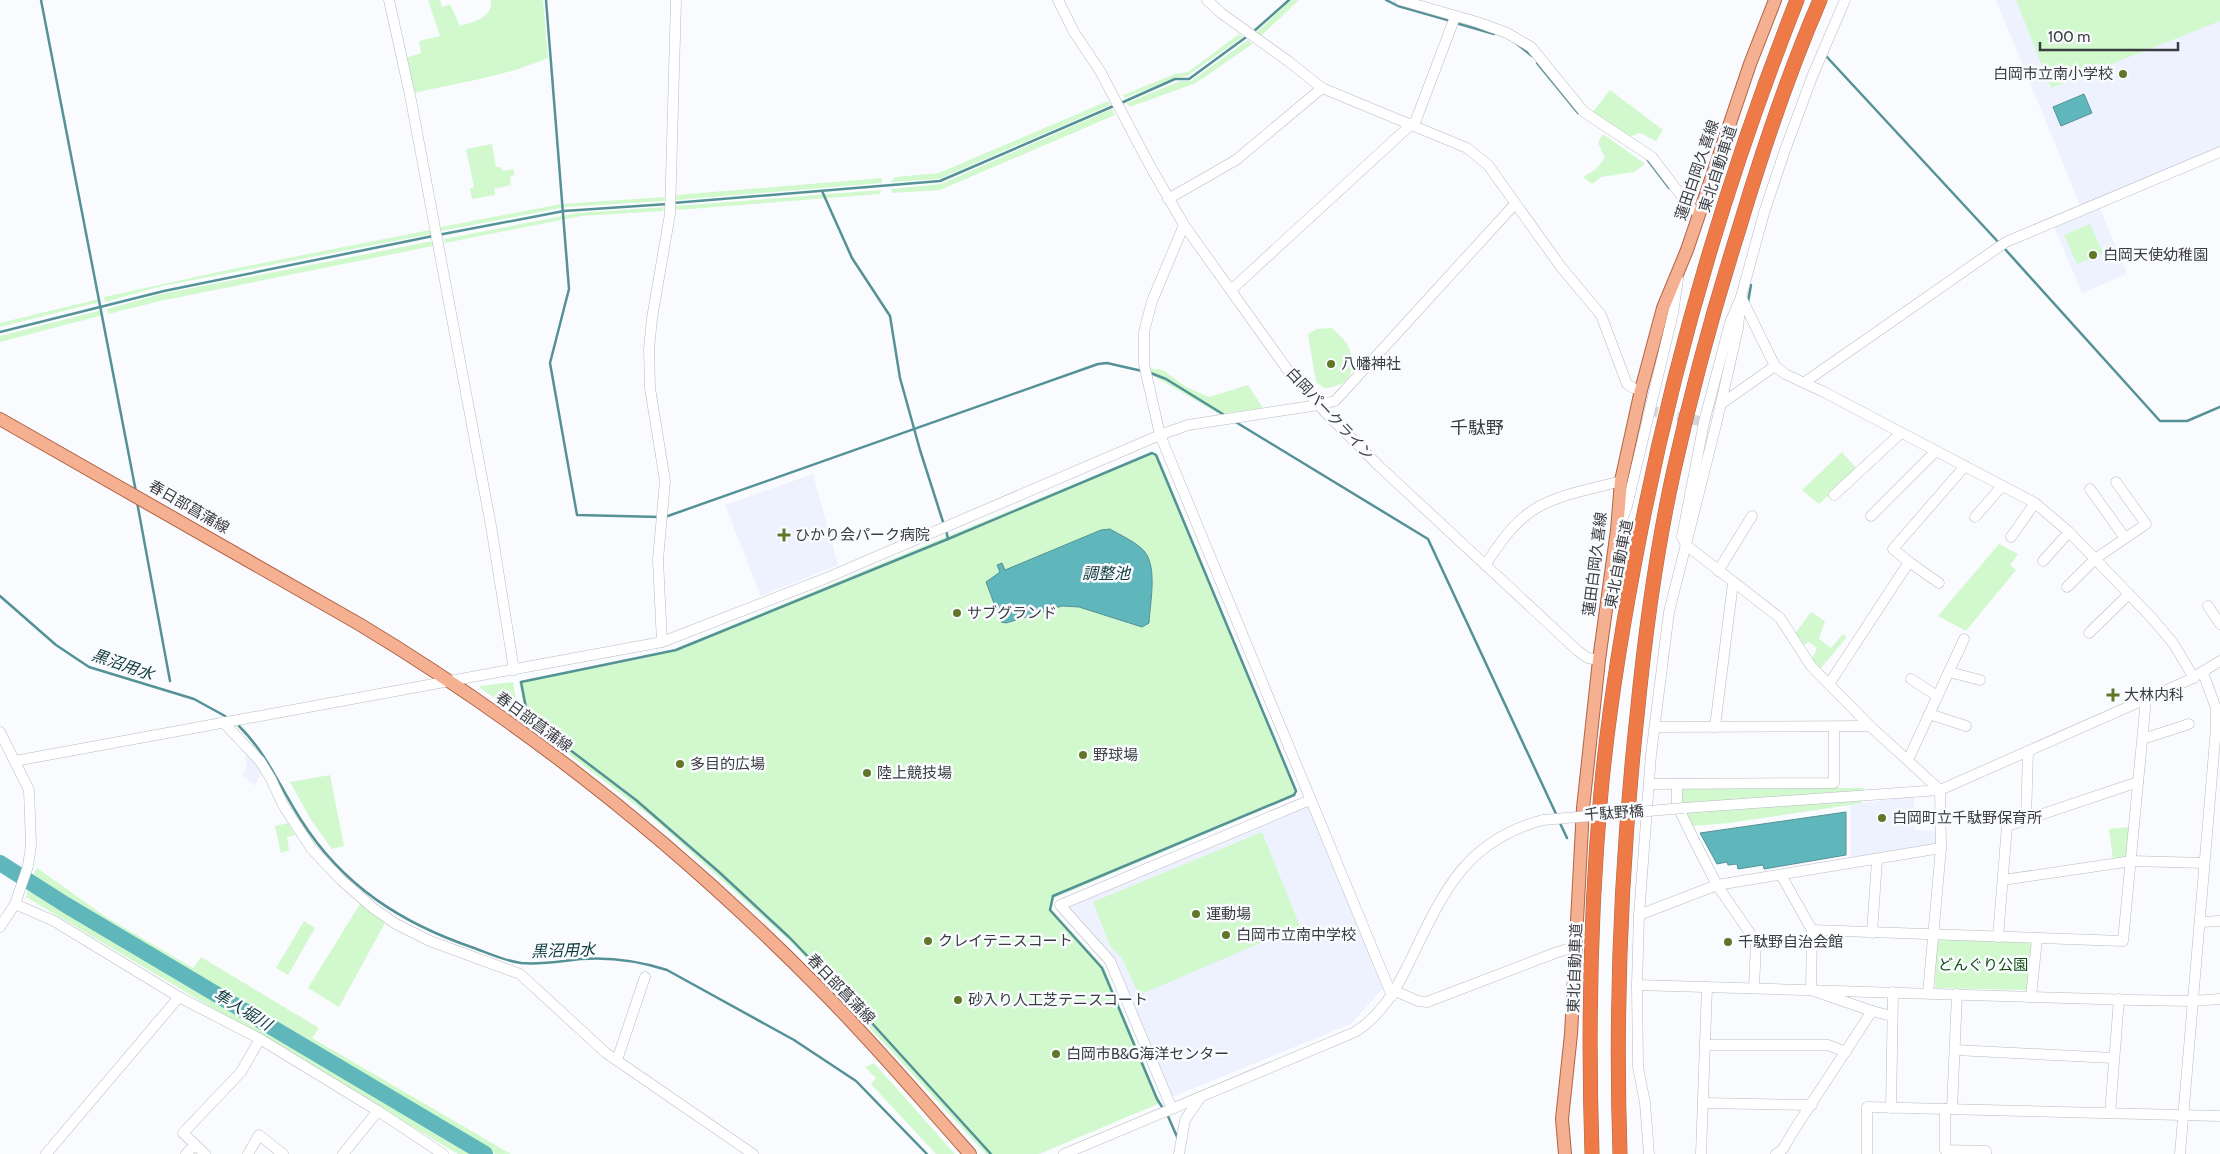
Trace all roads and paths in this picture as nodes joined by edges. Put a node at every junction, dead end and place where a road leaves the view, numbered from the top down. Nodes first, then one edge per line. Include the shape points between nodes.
1 (389, 0) edge
2 (676, 0) edge
3 (1058, 0) edge
4 (1207, 0) edge
5 (1400, 0) edge
6 (1775, 0) edge
7 (1797, 0) edge
8 (1820, 0) edge
9 (1845, 0) edge
10 (1455, 17) junction
11 (1322, 88) junction
12 (1412, 126) junction
13 (2220, 152) edge
14 (1168, 199) junction
15 (1515, 204) junction
16 (1699, 213) junction
17 (1184, 225) junction
18 (1679, 269) junction
19 (1231, 290) junction
20 (1740, 297) junction
21 (1775, 366) junction
22 (1805, 382) junction
23 (1641, 390) junction
24 (1721, 404) junction
25 (1318, 405) junction
26 (0, 419) edge
27 (1901, 432) junction
28 (1160, 435) junction
29 (1936, 451) junction
30 (1965, 466) junction
31 (1621, 481) junction
32 (2116, 482) dead end
33 (2002, 486) junction
34 (2090, 489) dead end
35 (1834, 495) dead end
36 (2035, 503) junction
37 (1752, 516) dead end
38 (1871, 516) dead end
39 (1975, 517) dead end
40 (1617, 530) junction
41 (2069, 532) junction
42 (2011, 537) dead end
43 (2125, 538) junction
44 (1686, 546) junction
45 (2095, 559) junction
46 (2043, 561) dead end
47 (1909, 562) junction
48 (1485, 565) junction
49 (1718, 571) junction
50 (1733, 583) junction
51 (1939, 583) dead end
52 (2067, 587) dead end
53 (2128, 594) junction
54 (2208, 606) dead end
55 (2220, 624) edge
56 (2088, 633) dead end
57 (1964, 639) dead end
58 (662, 642) junction
59 (1599, 660) junction
60 (2220, 661) edge
61 (514, 670) junction
62 (1949, 672) junction
63 (2198, 676) junction
64 (1911, 679) dead end
65 (1980, 680) dead end
66 (448, 681) junction
67 (1828, 684) junction
68 (1937, 696) junction
69 (2146, 699) junction
70 (1929, 714) junction
71 (223, 722) junction
72 (2190, 724) dead end
73 (1834, 726) junction
74 (1870, 726) junction
75 (1966, 726) dead end
76 (1655, 727) junction
77 (1715, 727) junction
78 (0, 732) edge
79 (2142, 736) junction
80 (2217, 743) edge
81 (2028, 751) junction
82 (1908, 760) junction
83 (15, 761) junction
84 (2216, 773) edge
85 (2138, 782) junction
86 (1649, 784) junction
87 (1677, 784) junction
88 (1940, 790) junction
89 (1310, 800) junction
90 (2026, 820) junction
91 (1941, 848) junction
92 (1877, 860) junction
93 (2132, 861) junction
94 (2204, 863) junction
95 (1781, 876) junction
96 (2003, 880) junction
97 (1717, 886) junction
98 (17, 898) junction
99 (1639, 915) junction
100 (2220, 920) edge
101 (2201, 922) junction
102 (0, 927) edge
103 (1812, 930) junction
104 (1872, 933) junction
105 (1934, 935) junction
106 (1998, 937) junction
107 (2037, 939) junction
108 (1574, 947) junction
109 (645, 977) dead end
110 (1637, 985) junction
111 (1707, 987) junction
112 (1754, 988) junction
113 (1811, 990) junction
114 (1893, 992) junction
115 (1928, 993) junction
116 (1393, 994) junction
117 (1957, 994) junction
118 (179, 997) junction
119 (2032, 997) junction
120 (2119, 999) junction
121 (2220, 999) edge
122 (2192, 1001) junction
123 (1872, 1012) junction
124 (1892, 1016) junction
125 (260, 1039) junction
126 (1705, 1044) junction
127 (1954, 1050) junction
128 (1846, 1052) junction
129 (2114, 1058) junction
130 (617, 1060) junction
131 (1201, 1096) junction
132 (1703, 1103) junction
133 (1812, 1105) junction
134 (1891, 1108) junction
135 (1172, 1109) junction
136 (1949, 1109) junction
137 (378, 1111) junction
138 (2110, 1113) junction
139 (2182, 1115) junction
140 (2220, 1116) edge
141 (195, 1145) junction
142 (46, 1154) edge
143 (186, 1154) edge
144 (205, 1154) edge
145 (248, 1154) edge
146 (283, 1154) edge
147 (343, 1154) edge
148 (443, 1154) edge
149 (753, 1154) edge
150 (970, 1154) edge
151 (1064, 1154) edge
152 (1178, 1154) edge
153 (1565, 1154) edge
154 (1592, 1154) edge
155 (1620, 1154) edge
156 (1649, 1154) edge
157 (1702, 1154) edge
158 (1776, 1154) edge
159 (1867, 1154) edge
160 (1986, 1154) edge
161 (2180, 1154) edge

1 - 61 street via 410,95 491,526
2 - 58 street via 670,214 649,349 650,388 665,481 658,560
3 - 14 street, 白岡パークライン via 1114,95
4 - 11 street
5 - 10 street
6 - 16 main road, 蓮田白岡久喜線
7 - 154 highway, 東北自動車道 via 1739,154 1691,314 1653,469 1626,612 1603,774 1596,862 1590,982
8 - 155 highway via 1763,152 1723,281 1680,443 1658,553 1642,665 1624,864 1617,1041
9 - 20 street via 1784,153
10 - 12 street
10 - 16 street via 1507,33 1531,47 1584,112 1652,157 1690,207
11 - 12 street
11 - 14 street via 1236,160
12 - 15 street via 1477,155 1488,165
12 - 19 street
13 - 22 street via 2006,242
14 - 17 street, 白岡パークライン
15 - 23 street via 1561,267 1602,315 1627,384
15 - 25 street via 1335,401
16 - 18 main road, 蓮田白岡久喜線
17 - 19 street, 白岡パークライン
17 - 28 street via 1152,301 1144,332 1144,364
18 - 23 main road, 蓮田白岡久喜線 via 1663,308
18 - 40 street via 1673,313 1627,506
19 - 25 street, 白岡パークライン via 1287,369
20 - 21 street
20 - 24 street via 1738,328
20 - 44 street via 1704,422 1682,537
21 - 22 street
21 - 24 street
22 - 27 street
23 - 31 main road, 蓮田白岡久喜線
24 - 44 street
25 - 28 street via 1188,425
25 - 48 street, 白岡パークライン
26 - 66 main road, 春日部菖蒲線 via 343,614
27 - 29 street
27 - 35 street
28 - 58 street via 824,579
28 - 89 street
29 - 30 street
29 - 38 street
30 - 33 street
30 - 47 street via 1893,549
31 - 40 main road, 蓮田白岡久喜線
31 - 48 street via 1541,505 1524,516 1509,532
32 - 43 street via 2146,524
33 - 36 street
33 - 39 street
34 - 43 street
36 - 41 street
36 - 42 street
37 - 49 street
40 - 59 main road, 蓮田白岡久喜線
41 - 45 street
41 - 46 street
43 - 45 street
44 - 49 street
44 - 76 street via 1669,612
45 - 52 street
45 - 53 street
47 - 51 street
47 - 67 street
48 - 59 street, 白岡パークライン via 1578,651
49 - 50 street
50 - 67 street via 1780,618 1811,666
50 - 77 street
53 - 56 street
53 - 63 street
54 - 55 street
57 - 62 street
58 - 61 street
59 - 108 main road, 蓮田白岡久喜線 via 1583,808
60 - 63 street, 千駄野橋
61 - 66 street
62 - 65 street
62 - 68 street
63 - 69 street, 千駄野橋
63 - 80 street via 2216,708
64 - 68 street
66 - 71 street
66 - 150 main road, 春日部菖蒲線 via 530,737 678,855 820,988
67 - 74 street
68 - 70 street
69 - 79 street
69 - 81 street, 千駄野橋
70 - 75 street
70 - 82 street
71 - 83 street
71 - 130 street via 257,757 311,848 340,880 396,924 430,941 520,974
72 - 79 street
73 - 74 street
73 - 77 street
73 - 87 street via 1834,783
74 - 82 street
76 - 77 street
76 - 86 street
78 - 83 street
79 - 85 street
80 - 84 street
81 - 88 street, 千駄野橋
81 - 90 street
82 - 88 street
83 - 98 street via 29,790 31,804 28,866
84 - 94 street
85 - 90 street
85 - 93 street
86 - 87 street
86 - 99 street
87 - 97 street via 1677,805
88 - 91 street
88 - 116 street, 千駄野橋, bridge via 1543,820 1515,829 1488,843 1464,866 1437,906
89 - 116 street
89 - 135 street via 1060,905 1110,961
90 - 96 street via 2007,826
91 - 92 street
91 - 105 street
92 - 95 street
92 - 104 street
93 - 94 street
93 - 96 street
93 - 107 street via 2123,941
94 - 101 street
95 - 97 street
95 - 103 street
96 - 106 street
97 - 99 street
97 - 112 street via 1756,942
98 - 102 street
98 - 118 street
99 - 110 street
100 - 101 street
101 - 122 street
103 - 104 street
103 - 113 street
104 - 105 street
105 - 106 street
105 - 115 street
106 - 107 street
107 - 119 street
108 - 116 street via 1427,1002
108 - 153 main road, 蓮田白岡久喜線 via 1571,1034 1562,1119
109 - 130 street
110 - 111 street
110 - 156 street via 1638,1067
111 - 112 street
111 - 126 street
112 - 113 street
113 - 114 street
113 - 123 street
114 - 115 street
114 - 124 street
115 - 117 street
116 - 131 street, 千駄野橋 via 1355,1032
117 - 119 street
117 - 127 street
118 - 125 street
118 - 142 street
119 - 120 street
120 - 122 street
120 - 129 street
121 - 122 street
122 - 139 street
123 - 124 street
123 - 128 street
124 - 134 street
125 - 137 street
125 - 141 street via 241,1072 184,1133
126 - 128 street via 1828,1045
126 - 132 street
127 - 129 street
127 - 136 street
128 - 133 street
129 - 138 street
130 - 149 street
131 - 135 street, 千駄野橋
131 - 152 street via 1185,1120
132 - 133 street
132 - 157 street
133 - 158 street via 1783,1149
134 - 136 street
134 - 159 street via 1868,1107
135 - 151 street, 千駄野橋
136 - 138 street
136 - 160 street via 1945,1150 1986,1151
137 - 147 street
137 - 148 street
138 - 139 street
139 - 140 street
139 - 161 street
141 - 143 street
141 - 144 street
145 - 146 street via 259,1135

